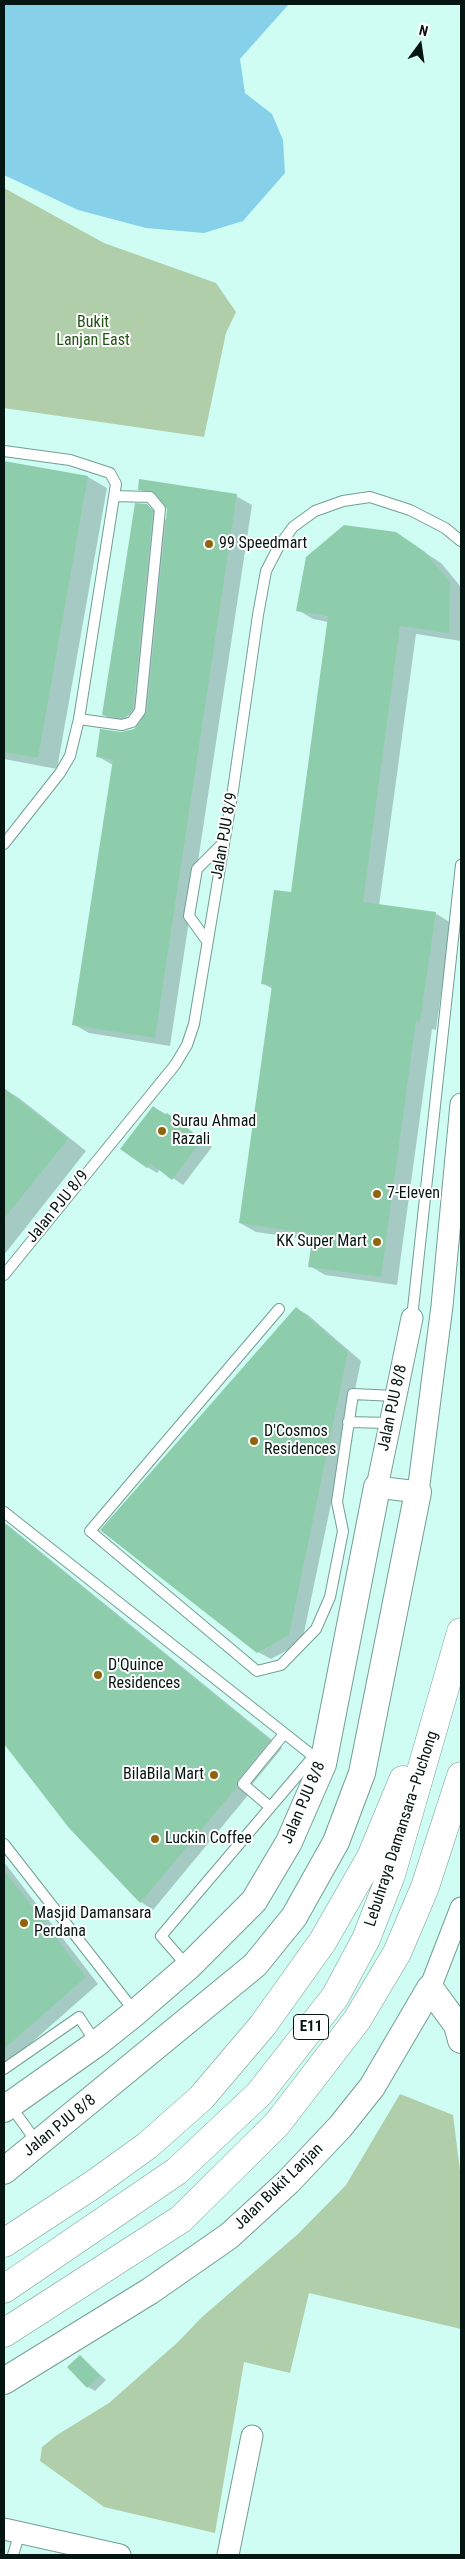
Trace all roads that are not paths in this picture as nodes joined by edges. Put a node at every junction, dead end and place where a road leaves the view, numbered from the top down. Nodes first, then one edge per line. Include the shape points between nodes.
1 (4, 451) edge
2 (115, 496) junction
3 (461, 541) edge
4 (79, 719) junction
5 (224, 842) junction
6 (4, 844) edge
7 (461, 865) edge
8 (208, 941) junction
9 (461, 1104) edge
10 (4, 1274) edge
11 (442, 1306) junction
12 (279, 1309) dead end
13 (412, 1318) junction
14 (417, 1349) junction
15 (396, 1392) junction
16 (348, 1422) junction
17 (390, 1423) junction
18 (426, 1431) junction
19 (377, 1487) junction
20 (418, 1492) junction
21 (4, 1512) edge
22 (459, 1642) edge
23 (284, 1734) junction
24 (318, 1760) junction
25 (461, 1776) edge
26 (270, 1807) junction
27 (4, 1844) edge
28 (461, 1908) edge
29 (188, 1967) junction
30 (430, 1988) junction
31 (136, 2012) junction
32 (461, 2040) edge
33 (96, 2044) junction
34 (4, 2069) edge
35 (6, 2104) edge
36 (38, 2145) junction
37 (4, 2171) edge
38 (4, 2243) edge
39 (4, 2289) edge
40 (4, 2333) edge
41 (4, 2381) edge
42 (252, 2436) dead end
43 (13, 2534) edge
44 (100, 2552) edge
45 (13, 2555) edge
46 (228, 2555) edge

1 - 2 lane via 70,460 110,473 116,484
2 - 4 lane
2 - 4 lane via 150,497 160,509 140,711 132,722 122,725
3 - 5 lane, Jalan PJU 8/9 via 445,528 410,510 370,497 343,501 315,511 293,527 266,571
4 - 6 lane via 70,756 60,773
5 - 8 lane, Jalan PJU 8/9
5 - 8 lane via 197,869 189,916
7 - 13 lane
8 - 10 lane, Jalan PJU 8/9 via 188,1045
9 - 11 street
11 - 14 street
11 - 18 street
12 - 16 lane via 90,1531 257,1671 281,1665 316,1629 330,1597 343,1531 337,1502
13 - 14 street
13 - 15 street, Jalan PJU 8/8
14 - 15 street
14 - 18 street via 425,1374
15 - 16 lane via 353,1394
15 - 17 street, Jalan PJU 8/8
16 - 17 lane
17 - 19 street, Jalan PJU 8/8
18 - 20 street, Jalan PJU 8/8
19 - 20 street
19 - 24 street, Jalan PJU 8/8
20 - 36 street, Jalan PJU 8/8 via 362,1773 336,1842 294,1917 255,1965
21 - 23 lane
22 - 38 highway via 371,1857 323,1941 263,2025 201,2098 148,2145
22 - 39 highway, Lebuhraya Damansara–Puchong / E11 via 391,1875 366,1939 335,1997 259,2094 176,2171
23 - 24 lane
23 - 26 lane via 243,1784
24 - 26 lane
24 - 29 street, Jalan PJU 8/8 via 289,1842 254,1901
25 - 40 highway, E11 via 425,1887 397,1953 357,2020 278,2124 181,2219
26 - 29 lane via 161,1936
27 - 31 lane
28 - 30 street, Jalan Bukit Lanjan
29 - 31 street, Jalan PJU 8/8
30 - 32 street via 456,2025
30 - 41 street, Jalan Bukit Lanjan via 372,2087 340,2127 288,2182 222,2241 150,2291
31 - 33 street, Jalan PJU 8/8
33 - 34 lane via 79,2017
33 - 35 street, Jalan PJU 8/8
35 - 36 lane
36 - 37 street, Jalan PJU 8/8
42 - 46 street
43 - 44 street
43 - 45 lane

